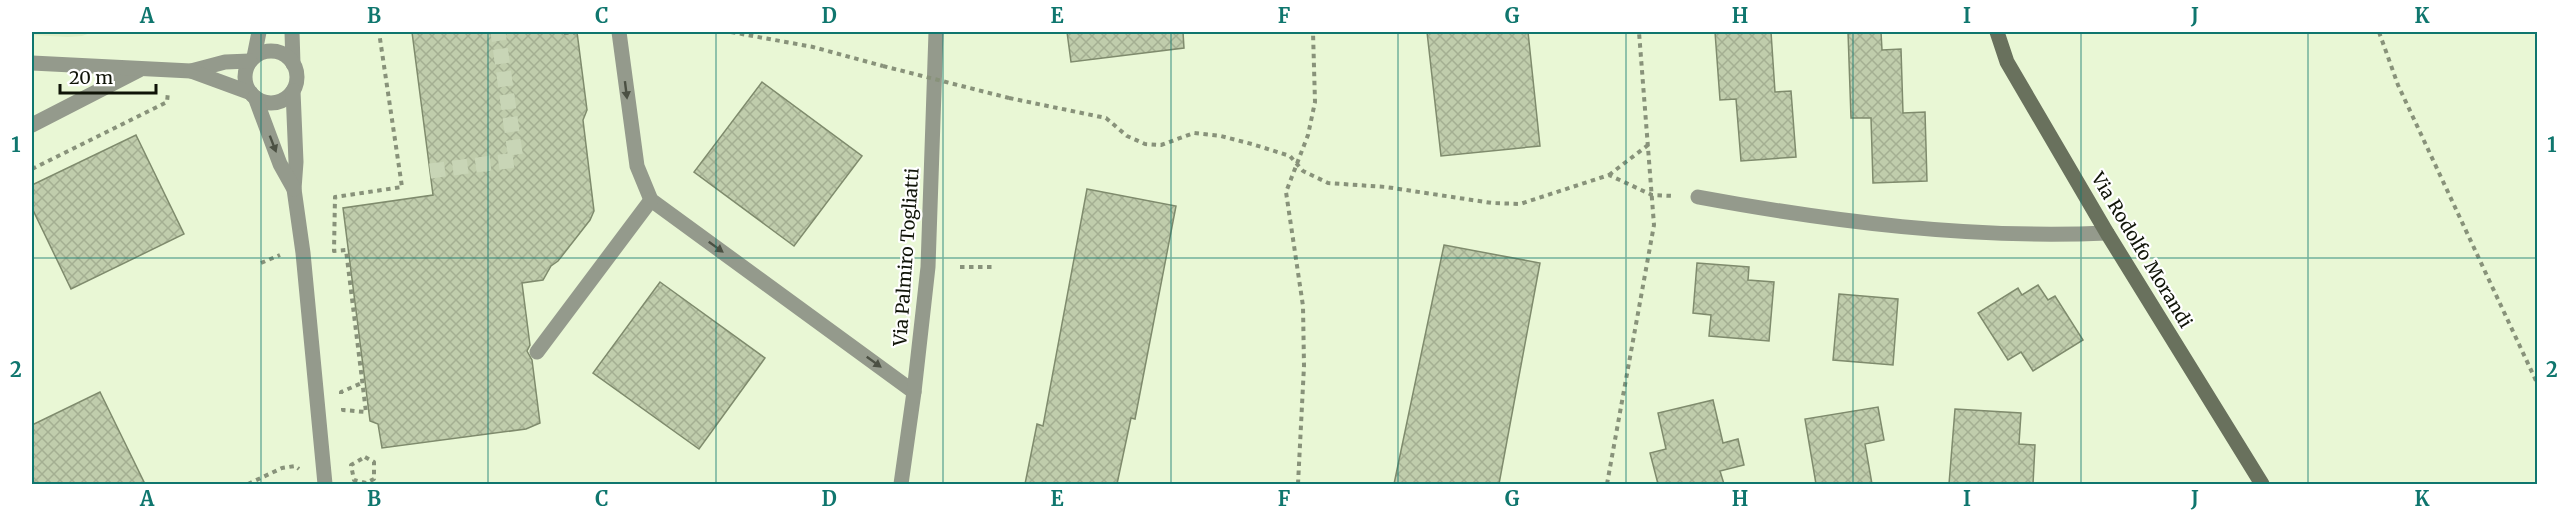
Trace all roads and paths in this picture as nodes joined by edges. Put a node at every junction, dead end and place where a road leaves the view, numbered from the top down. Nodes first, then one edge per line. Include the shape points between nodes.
1 (259, 32) edge
2 (292, 32) edge
3 (380, 32) edge
4 (578, 32) edge
5 (619, 32) edge
6 (731, 32) edge
7 (936, 32) edge
8 (1313, 32) edge
9 (1638, 32) edge
10 (1997, 32) edge
11 (2379, 32) edge
12 (564, 33) dead end
13 (252, 59) junction
14 (32, 63) edge
15 (293, 64) junction
16 (139, 70) junction
17 (191, 71) junction
18 (293, 91) junction
19 (253, 95) junction
20 (167, 102) dead end
21 (32, 125) edge
22 (1648, 145) junction
23 (1297, 164) junction
24 (32, 169) edge
25 (1609, 175) junction
26 (294, 189) junction
27 (1652, 195) junction
28 (1698, 197) dead end
29 (651, 200) junction
30 (2107, 233) junction
31 (285, 254) dead end
32 (261, 263) dead end
33 (960, 267) dead end
34 (992, 267) dead end
35 (537, 352) dead end
36 (362, 383) dead end
37 (2538, 385) edge
38 (914, 393) junction
39 (364, 457) joint
40 (303, 471) dead end
41 (248, 484) edge
42 (325, 484) edge
43 (901, 484) edge
44 (1298, 484) edge
45 (1607, 484) edge
46 (2262, 484) edge

1 - 13 street
2 - 15 street
3 - 36 path via 402,187 335,197 334,250 346,249 366,412 343,410 341,392
4 - 12 path
5 -> 29 street via 636,166
6 - 23 path, bridge via 813,47 1009,98 1106,118 1127,136 1145,144 1161,145 1194,133 1221,136 1290,156
7 - 38 street, Via Palmiro Togliatti via 928,267
8 - 23 path via 1315,102
9 - 22 path
10 - 30 street, Via Rodolfo Morandi via 2007,62
11 - 37 path via 2398,85
13 - 15 street via 271,51 280,52
13 - 17 street
13 - 19 street via 245,77
14 - 16 street
15 - 18 street via 297,77
16 - 17 street
16 - 21 street
17 - 19 street
18 - 19 street via 271,103
18 - 26 street
19 -> 26 street
20 - 24 path
22 - 25 path
22 - 27 path
23 - 25 path via 1328,183 1520,204
23 - 44 path via 1286,192 1303,306 1305,366
25 - 27 path
26 - 42 street
27 - 45 path via 1654,225
28 - 30 street via 1808,216 1933,229 2016,235
29 - 35 street
29 -> 38 street
30 - 46 street, Via Rodolfo Morandi
31 - 32 path
33 - 34 path
38 - 43 street, Via Palmiro Togliatti
39 - 39 path via 351,465 351,472 354,480 366,483 374,479 374,462
40 - 41 path via 295,466 282,468

